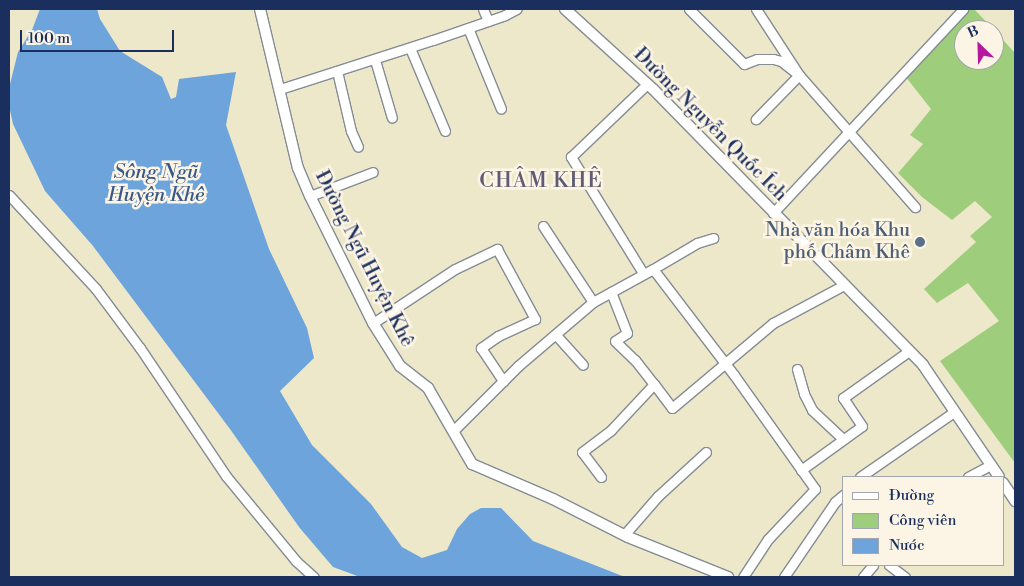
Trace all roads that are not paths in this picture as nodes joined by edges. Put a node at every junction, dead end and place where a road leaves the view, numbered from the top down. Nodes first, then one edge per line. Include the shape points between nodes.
1 (260, 9) edge
2 (483, 9) edge
3 (517, 9) edge
4 (564, 9) edge
5 (689, 9) edge
6 (756, 9) edge
7 (963, 9) edge
8 (488, 21) junction
9 (468, 28) junction
10 (410, 48) junction
11 (375, 60) junction
12 (338, 71) junction
13 (799, 75) junction
14 (646, 84) junction
15 (280, 89) junction
16 (501, 109) dead end
17 (392, 118) dead end
18 (756, 119) dead end
19 (445, 131) dead end
20 (849, 133) junction
21 (358, 147) dead end
22 (373, 172) dead end
23 (9, 195) edge
24 (310, 196) junction
25 (915, 207) dead end
26 (773, 213) junction
27 (543, 226) dead end
28 (713, 238) dead end
29 (653, 269) junction
30 (643, 273) junction
31 (844, 285) junction
32 (611, 292) junction
33 (592, 302) junction
34 (373, 323) junction
35 (556, 335) junction
36 (909, 351) junction
37 (725, 363) junction
38 (583, 365) dead end
39 (797, 369) dead end
40 (503, 381) junction
41 (654, 384) junction
42 (954, 412) junction
43 (453, 431) junction
44 (843, 439) junction
45 (706, 452) dead end
46 (991, 465) junction
47 (801, 470) junction
48 (861, 476) edge
49 (970, 476) edge
50 (998, 476) edge
51 (601, 477) dead end
52 (1004, 484) edge
53 (842, 496) edge
54 (1015, 501) edge
55 (624, 535) junction
56 (296, 561) junction
57 (872, 566) edge
58 (890, 566) edge
59 (305, 577) edge
60 (314, 577) edge
61 (728, 577) edge
62 (743, 577) edge
63 (784, 577) edge
64 (863, 577) edge
65 (905, 577) edge

1 - 15 street, Đường Ngũ Huyện Khê
2 - 8 street
3 - 8 street
4 - 14 street, Đường Nguyễn Quốc Ích
5 - 13 street via 744,64 758,59 773,59
6 - 13 street
7 - 20 street
8 - 9 street
9 - 10 street
9 - 16 street
10 - 11 street
10 - 19 street
11 - 12 street
11 - 17 street
12 - 15 street
12 - 21 street via 351,131
13 - 18 street
13 - 20 street
14 - 26 street, Đường Nguyễn Quốc Ích
14 - 30 street via 571,157
15 - 24 street, Đường Ngũ Huyện Khê via 298,168
20 - 25 street
20 - 26 street
22 - 24 street
23 - 56 street via 96,289 226,476
24 - 34 street, Đường Ngũ Huyện Khê
26 - 31 street, Đường Nguyễn Quốc Ích
27 - 33 street
28 - 29 street via 697,243
29 - 30 street
29 - 37 street
30 - 32 street
31 - 36 street, Đường Nguyễn Quốc Ích
31 - 37 street via 773,323
32 - 33 street
32 - 41 street via 627,333 615,341
33 - 35 street
34 - 40 street via 455,269 497,249 534,320 498,336 481,348
34 - 43 street, Đường Ngũ Huyện Khê via 400,366 428,388
35 - 38 street
35 - 40 street
36 - 42 street, Đường Nguyễn Quốc Ích via 923,365
36 - 44 street via 843,398 862,426
37 - 41 street via 672,408
37 - 47 street
39 - 44 street via 812,410
40 - 43 street
41 - 51 street via 611,430 582,452
42 - 46 street, Đường Nguyễn Quốc Ích
42 - 48 street
43 - 55 street, Đường Ngũ Huyện Khê via 472,464 553,499
44 - 47 street
45 - 55 street via 658,496
46 - 49 street
46 - 50 street, Đường Nguyễn Quốc Ích
47 - 62 street via 815,489 768,540
52 - 54 street
53 - 63 street
55 - 61 street, Đường Ngũ Huyện Khê
56 - 59 street
56 - 60 street
57 - 64 street
58 - 65 street

